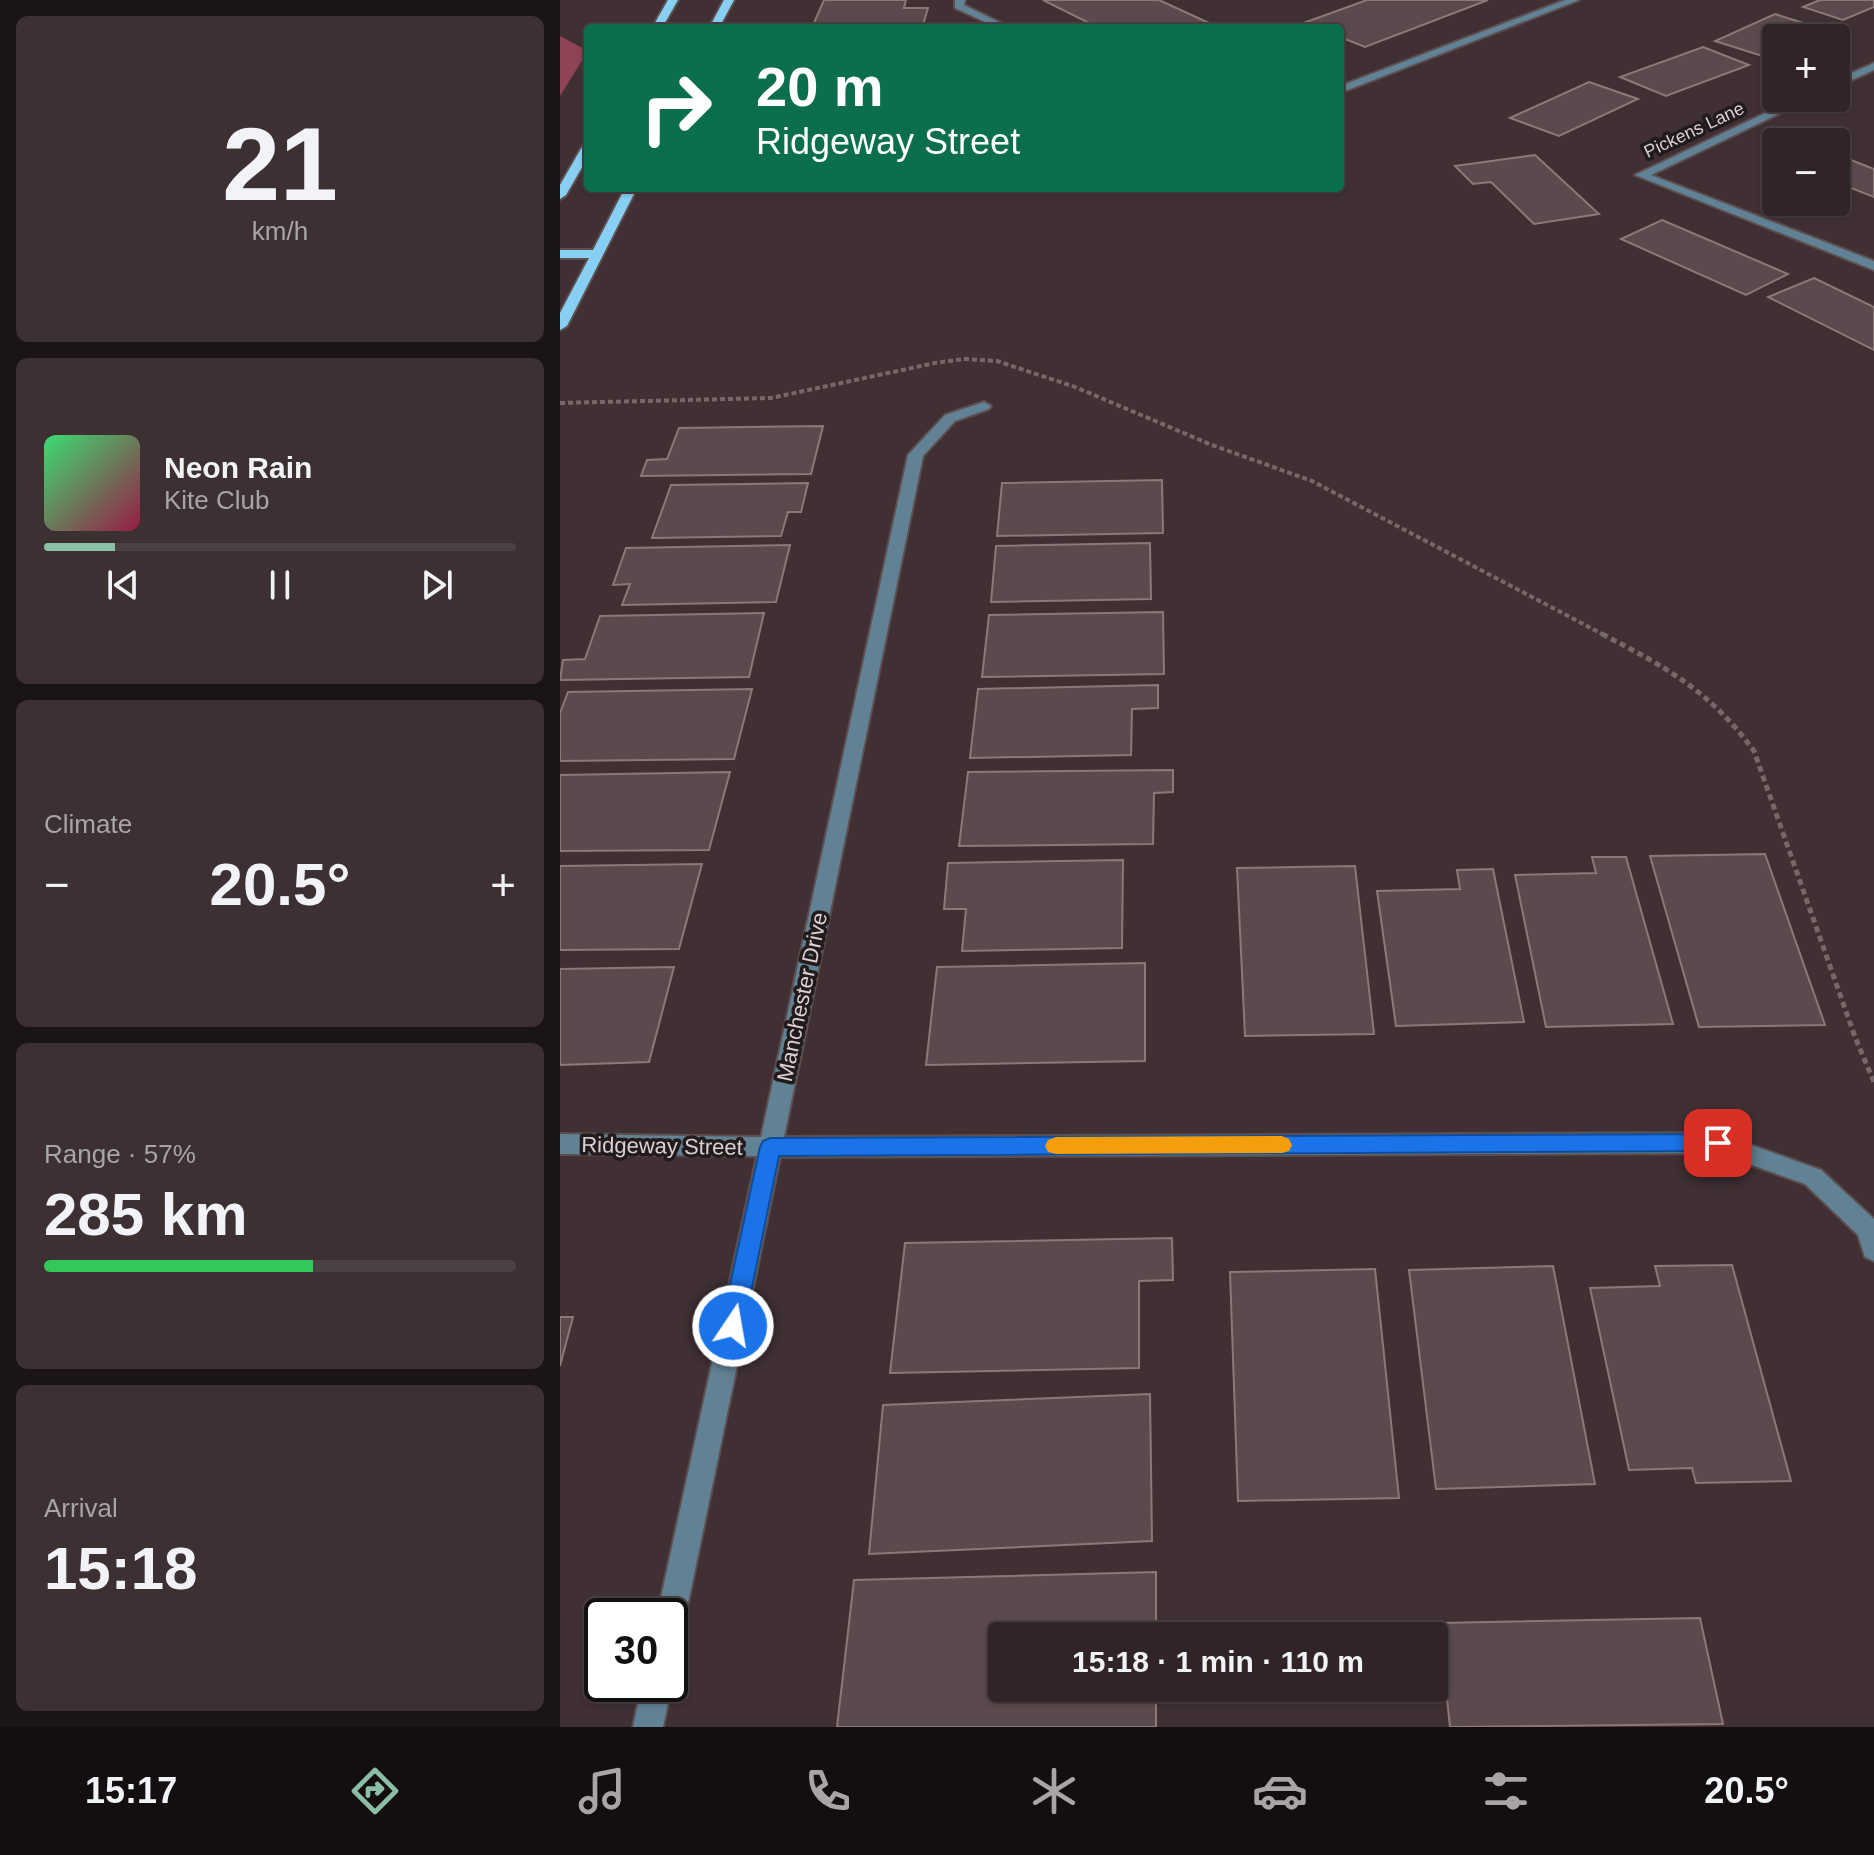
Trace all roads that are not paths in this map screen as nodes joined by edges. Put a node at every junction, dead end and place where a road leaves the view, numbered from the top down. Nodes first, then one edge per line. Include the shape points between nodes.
1 (673, 0) edge
2 (729, 0) edge
3 (960, 0) edge
4 (1574, 0) edge
5 (659, 24) edge
6 (716, 24) edge
7 (997, 24) edge
8 (1874, 66) edge
9 (1850, 77) edge
10 (1344, 88) edge
11 (1776, 112) edge
12 (584, 154) edge
13 (629, 192) edge
14 (560, 195) edge
15 (560, 254) edge
16 (597, 254) junction
17 (1874, 266) edge
18 (560, 326) edge
19 (984, 406) dead end
20 (560, 1144) edge
21 (770, 1147) junction
22 (1874, 1250) edge
23 (675, 1598) edge
24 (653, 1702) edge
25 (648, 1727) edge

1 - 5 main road
2 - 6 main road
3 - 7 street via 959,6
4 - 10 street
8 - 9 street
11 - 17 street, Pickens Lane via 1641,175
12 - 14 main road
13 - 16 main road
15 - 16 main road
16 - 18 main road
19 - 21 street, Manchester Drive via 950,418 916,455
20 - 21 street, Ridgeway Street
21 - 22 street, Ridgeway Street via 1718,1143 1813,1177 1869,1230
21 - 23 street, Manchester Drive
24 - 25 street

